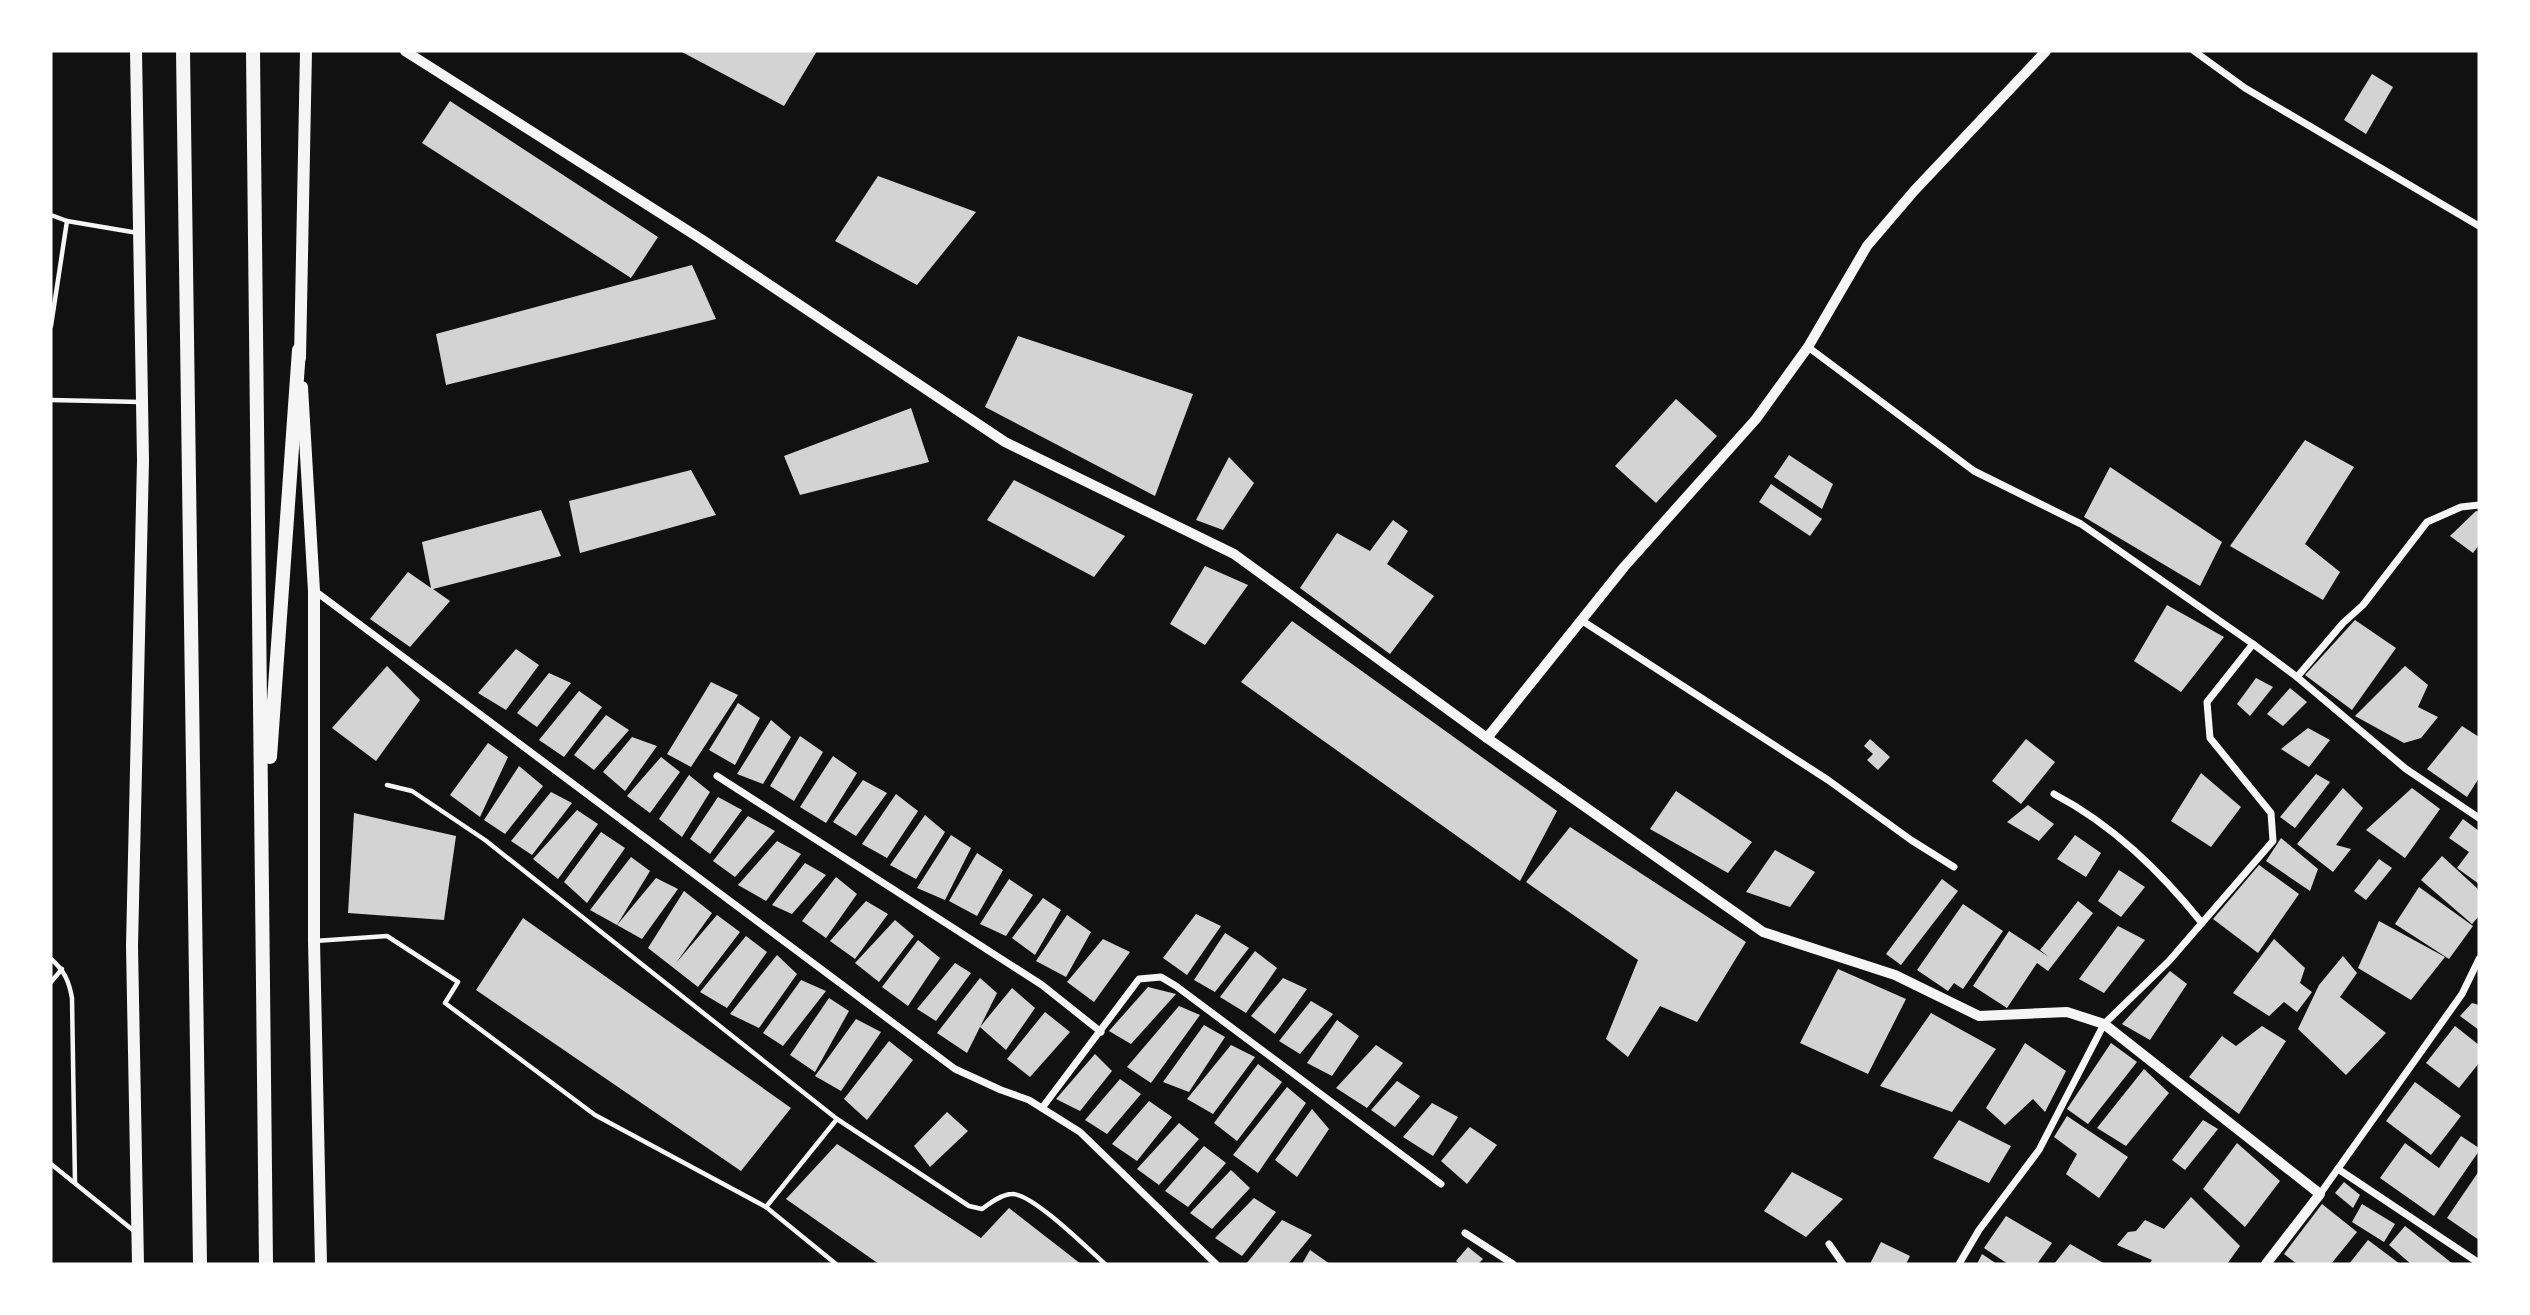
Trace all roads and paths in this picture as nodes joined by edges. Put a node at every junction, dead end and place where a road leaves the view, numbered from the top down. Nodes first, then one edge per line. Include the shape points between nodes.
1 (136, 51) edge
2 (183, 51) edge
3 (253, 51) edge
4 (306, 51) edge
5 (405, 51) edge
6 (2046, 51) edge
7 (2194, 51) edge
8 (51, 215) edge
9 (66, 221) junction
10 (2479, 226) edge
11 (139, 233) junction
12 (51, 326) edge
13 (1808, 346) junction
14 (299, 350) junction
15 (51, 400) edge
16 (142, 402) junction
17 (2479, 505) edge
18 (314, 591) junction
19 (1581, 620) junction
20 (2253, 644) junction
21 (2297, 677) junction
22 (1487, 738) junction
23 (718, 776) dead end
24 (387, 785) dead end
25 (2054, 794) dead end
26 (2479, 818) edge
27 (263, 855) junction
28 (1954, 867) dead end
29 (2202, 923) junction
30 (314, 941) junction
31 (51, 959) edge
32 (2479, 959) edge
33 (62, 969) junction
34 (51, 982) edge
35 (2104, 1024) junction
36 (1101, 1032) junction
37 (1042, 1108) junction
38 (837, 1119) junction
39 (51, 1164) edge
40 (2338, 1169) junction
41 (75, 1183) junction
42 (1441, 1184) dead end
43 (2320, 1194) junction
44 (766, 1207) junction
45 (1465, 1233) dead end
46 (138, 1234) junction
47 (1829, 1244) dead end
48 (2270, 1263) edge
49 (2479, 1263) edge
50 (138, 1264) edge
51 (200, 1264) edge
52 (266, 1264) edge
53 (321, 1264) edge
54 (836, 1264) edge
55 (1105, 1264) edge
56 (1216, 1264) edge
57 (1513, 1264) edge
58 (1843, 1264) edge
59 (1959, 1264) edge

1 - 11 main road
2 - 51 main road
3 - 27 main road
4 - 14 main road
5 - 22 street via 701,239 1006,442 1234,554
6 - 13 street via 1867,246
7 - 10 street via 2245,88
8 - 9 lane
9 - 11 lane
9 - 12 lane
11 - 16 main road
13 - 19 street via 1756,419
13 - 20 street via 1974,471 2081,524
14 - 18 main road
14 - 27 main road
15 - 16 lane
16 - 46 main road via 132,946
17 - 21 street via 2461,507 2427,522 2363,605
18 - 30 main road
18 - 37 street via 955,1069
19 - 22 street
19 - 28 street
20 - 21 street
20 - 29 street via 2207,702 2210,738 2271,813 2273,841
21 - 26 street via 2406,769
22 - 35 street via 1763,932 1895,975 1979,1016 2067,1012
23 - 36 street via 1042,985
24 - 38 lane via 412,791 485,840
25 - 29 street via 2131,847
27 - 52 main road
29 - 35 street
30 - 44 lane via 387,936 458,982 445,1003 595,1115
30 - 53 main road
31 - 33 lane
32 - 40 street via 2462,994
33 - 34 lane
33 - 41 lane via 72,998
35 - 43 street
35 - 59 street via 2039,1150
36 - 37 street
36 - 42 street via 1139,979 1161,977
37 - 56 street via 1080,1132
38 - 44 lane
38 - 55 lane via 969,1206 982,1209 1012,1194 1032,1200
39 - 41 lane
40 - 43 street
40 - 49 street
41 - 46 lane
43 - 48 street
44 - 54 lane
45 - 57 street
46 - 50 main road
47 - 58 street

